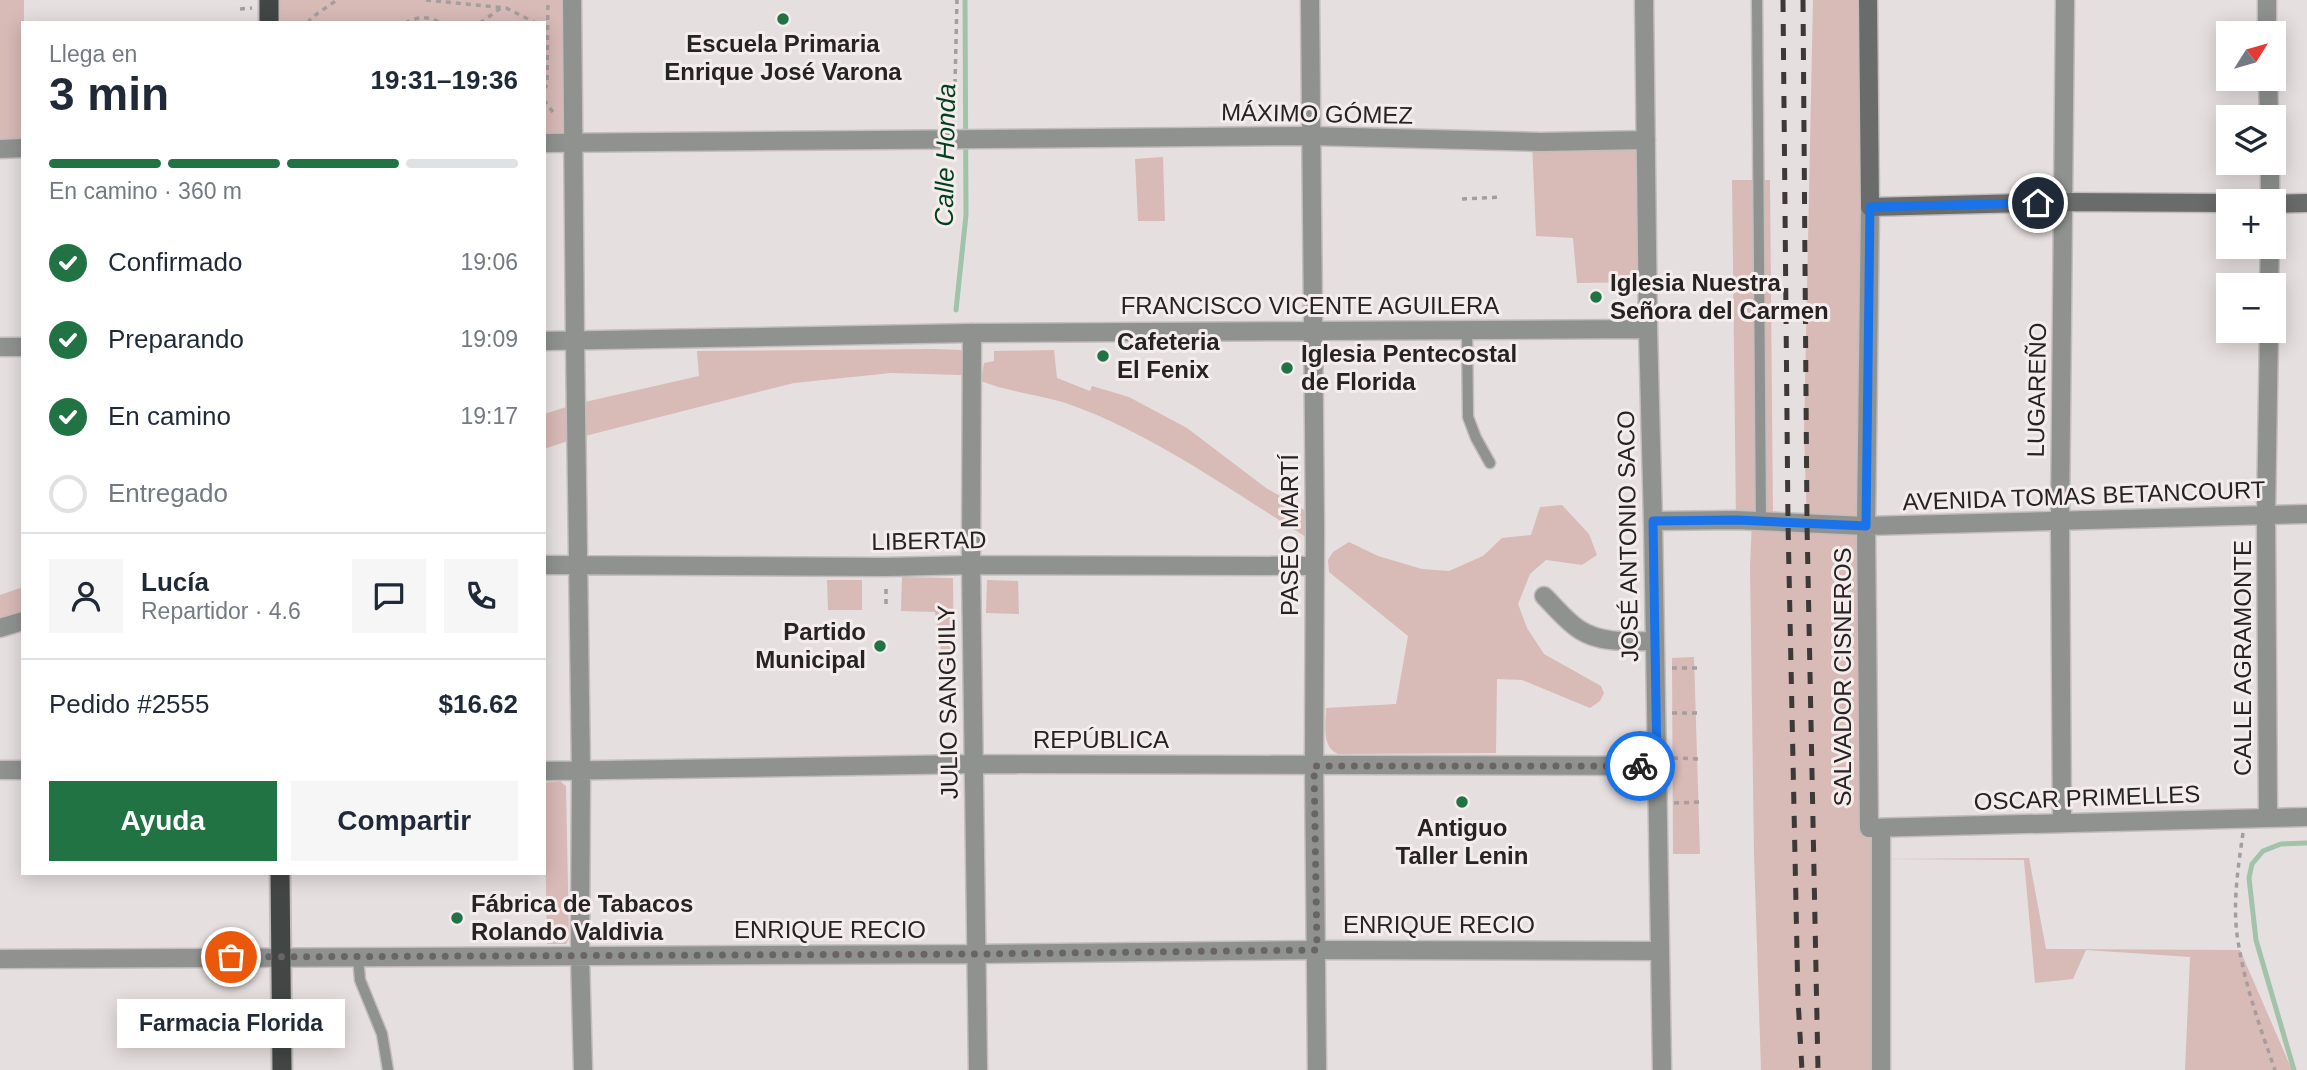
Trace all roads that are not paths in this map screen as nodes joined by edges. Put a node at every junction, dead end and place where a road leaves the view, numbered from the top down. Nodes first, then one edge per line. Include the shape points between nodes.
1 (269, 0) edge
2 (572, 0) edge
3 (1310, 0) edge
4 (1644, 0) edge
5 (1757, 0) edge
6 (1868, 0) edge
7 (2065, 0) edge
8 (2267, 0) edge
9 (269, 21) edge
10 (2267, 21) edge
11 (1311, 136) junction
12 (1646, 140) junction
13 (546, 143) edge
14 (573, 143) junction
15 (21, 148) edge
16 (0, 149) edge
17 (2063, 202) junction
18 (2286, 202) edge
19 (2307, 202) edge
20 (2216, 203) edge
21 (1870, 207) junction
22 (1648, 329) junction
23 (1466, 330) junction
24 (1313, 331) junction
25 (972, 333) junction
26 (546, 341) edge
27 (575, 341) junction
28 (2269, 343) edge
29 (0, 347) edge
30 (21, 347) edge
31 (1490, 463) dead end
32 (2307, 514) edge
33 (2266, 515) junction
34 (1653, 521) junction
35 (1761, 521) junction
36 (2060, 521) junction
37 (1866, 526) junction
38 (546, 565) edge
39 (578, 565) junction
40 (971, 565) junction
41 (1314, 566) junction
42 (1544, 596) dead end
43 (21, 622) edge
44 (0, 628) edge
45 (1655, 641) junction
46 (1657, 762) junction
47 (973, 764) junction
48 (1314, 766) junction
49 (0, 770) edge
50 (21, 770) edge
51 (546, 771) edge
52 (581, 771) junction
53 (2268, 817) junction
54 (2307, 817) edge
55 (2062, 823) junction
56 (1875, 828) junction
57 (281, 875) edge
58 (1317, 950) junction
59 (1660, 951) junction
60 (977, 954) junction
61 (580, 956) junction
62 (282, 957) junction
63 (358, 957) junction
64 (0, 959) edge
65 (282, 1070) edge
66 (388, 1070) edge
67 (583, 1070) edge
68 (978, 1070) edge
69 (1317, 1070) edge
70 (1662, 1070) edge
71 (1881, 1070) edge

1 - 9 highway
2 - 14 street
3 - 11 street, PASEO MARTÍ
4 - 12 street, JOSÉ ANTONIO SACO
5 - 35 lane
6 - 21 main road
7 - 17 street, LUGAREÑO
8 - 10 street
11 - 12 street, MÁXIMO GÓMEZ
11 - 14 street, MÁXIMO GÓMEZ
11 - 24 street, PASEO MARTÍ
12 - 22 street, JOSÉ ANTONIO SACO
13 - 14 street
14 - 27 street
15 - 16 street
17 - 20 main road
17 - 21 main road
17 - 36 street, LUGAREÑO
18 - 19 main road
21 - 37 street, SALVADOR CISNEROS
22 - 23 street, FRANCISCO VICENTE AGUILERA
22 - 34 street, JOSÉ ANTONIO SACO
23 - 24 street, FRANCISCO VICENTE AGUILERA
23 - 31 lane via 1468,417
24 - 25 street, FRANCISCO VICENTE AGUILERA
24 - 41 street, PASEO MARTÍ
25 - 27 street, FRANCISCO VICENTE AGUILERA
25 - 40 street, JULIO SANGUILY
26 - 27 street, FRANCISCO VICENTE AGUILERA
27 - 39 street
28 - 33 street, CALLE AGRAMONTE
29 - 30 street
32 - 33 street, AVENIDA TOMAS BETANCOURT
33 - 36 street, AVENIDA TOMAS BETANCOURT
33 - 53 street, CALLE AGRAMONTE
34 - 35 street, AVENIDA TOMAS BETANCOURT
34 - 45 street, JOSÉ ANTONIO SACO
35 - 37 street, AVENIDA TOMAS BETANCOURT
36 - 37 street, AVENIDA TOMAS BETANCOURT
36 - 55 street, LUGAREÑO
37 - 56 street, SALVADOR CISNEROS
38 - 39 street, LIBERTAD
39 - 40 street, LIBERTAD
39 - 52 street
40 - 41 street, LIBERTAD
40 - 47 street, JULIO SANGUILY
41 - 48 street, PASEO MARTÍ
42 - 45 street via 1577,629 1592,637
43 - 44 street
45 - 46 street, JOSÉ ANTONIO SACO
46 - 48 street, REPÚBLICA
46 - 59 street, JOSÉ ANTONIO SACO
47 - 48 street, REPÚBLICA
47 - 52 street, REPÚBLICA
47 - 60 street, JULIO SANGUILY
48 - 58 street, PASEO MARTÍ
49 - 50 street
51 - 52 street, REPÚBLICA
52 - 61 street
53 - 54 street, OSCAR PRIMELLES
53 - 55 street, OSCAR PRIMELLES
55 - 56 street, OSCAR PRIMELLES
56 - 71 street, SALVADOR CISNEROS
57 - 62 highway
58 - 59 street, ENRIQUE RECIO
58 - 60 street, ENRIQUE RECIO
58 - 69 street, PASEO MARTÍ
59 - 70 street, JOSÉ ANTONIO SACO
60 - 61 street, ENRIQUE RECIO
60 - 68 street, JULIO SANGUILY
61 - 63 street, ENRIQUE RECIO
61 - 67 street
62 - 63 street, ENRIQUE RECIO
62 - 64 street, ENRIQUE RECIO
62 - 65 highway
63 - 66 lane via 360,980 382,1034

